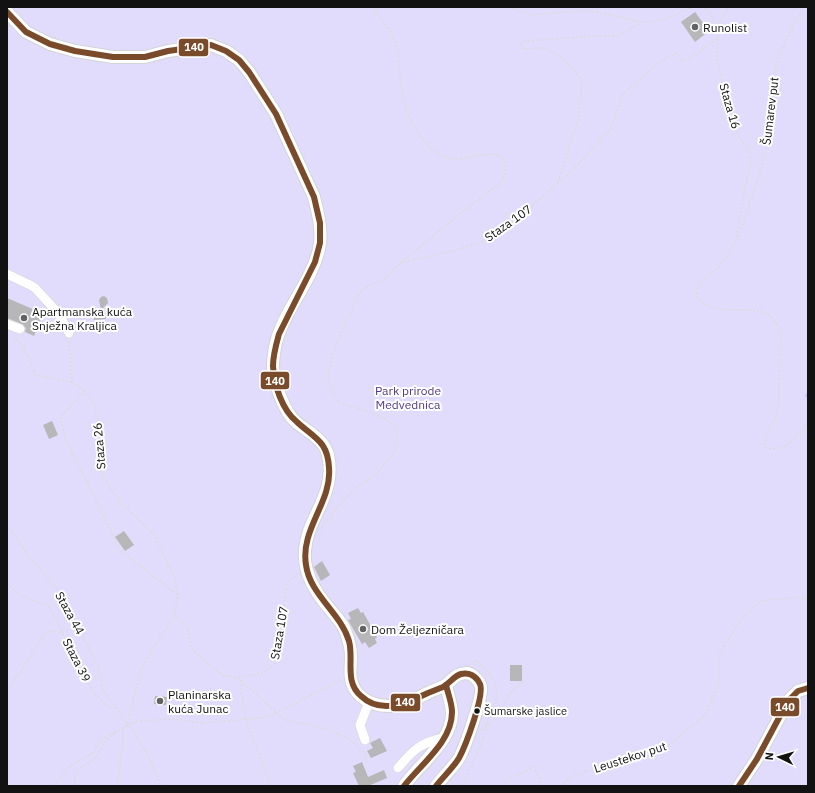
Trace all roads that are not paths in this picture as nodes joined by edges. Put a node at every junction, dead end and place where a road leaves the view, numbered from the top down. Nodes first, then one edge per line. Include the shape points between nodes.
1 (7, 12) edge
2 (7, 274) edge
3 (7, 324) edge
4 (20, 329) dead end
5 (69, 333) road end
6 (446, 685) junction
7 (808, 688) edge
8 (369, 702) junction
9 (444, 738) junction
10 (365, 740) dead end
11 (398, 768) dead end
12 (404, 786) edge
13 (436, 786) edge
14 (740, 786) edge

1 - 8 main road via 26,32 50,44 75,51 113,57 146,57 211,45 239,60 276,114 314,196 320,232 319,249 312,269 281,329 275,347 273,368 278,390 294,421 321,441 328,453 329,482 306,540 306,571 320,596 340,620 346,632 350,643 352,685 362,699
2 - 5 street via 35,288 59,314
3 - 4 street
6 - 8 main road via 402,704 385,706
6 - 9 main road via 452,714
6 - 13 main road via 456,676 467,673 480,684 481,692 458,760
7 - 14 main road via 798,691 788,701
8 - 10 street via 360,725
9 - 11 street via 430,740 411,753
9 - 12 main road

